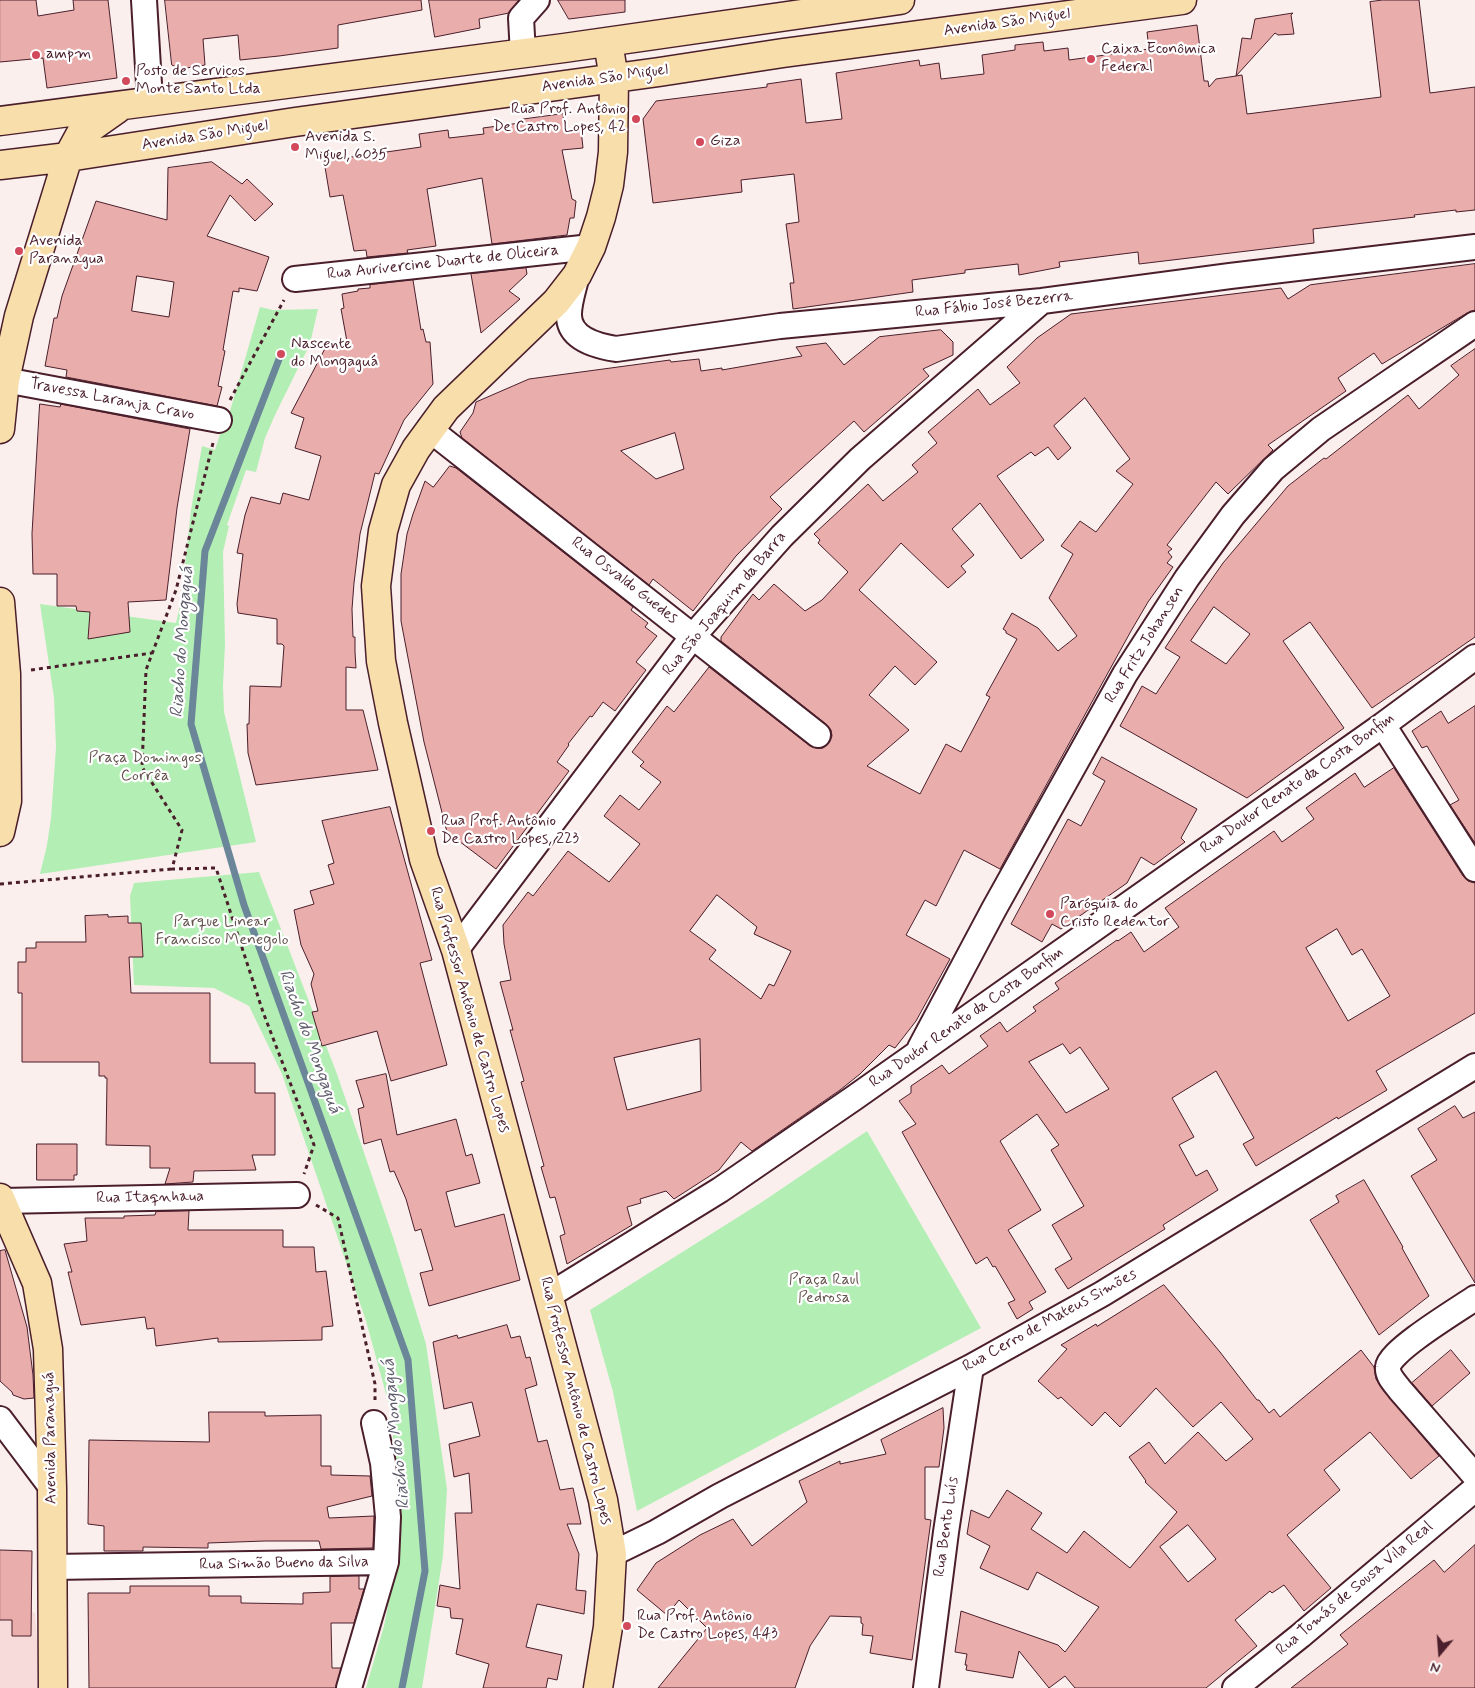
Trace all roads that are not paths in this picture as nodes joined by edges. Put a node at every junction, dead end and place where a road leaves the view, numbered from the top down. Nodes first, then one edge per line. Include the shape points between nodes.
1 (144, 0) edge
2 (537, 0) edge
3 (900, 0) edge
4 (1182, 0) edge
5 (608, 42) junction
6 (523, 54) junction
7 (614, 79) junction
8 (137, 103) junction
9 (0, 121) edge
10 (68, 157) junction
11 (0, 165) edge
12 (591, 247) junction
13 (1475, 247) edge
14 (577, 275) junction
15 (295, 279) road end
16 (1042, 301) junction
17 (1475, 324) edge
18 (5, 380) junction
19 (219, 420) road end
20 (0, 429) edge
21 (429, 429) junction
22 (0, 602) edge
23 (693, 636) junction
24 (1475, 657) edge
25 (3, 674) edge
26 (1382, 724) junction
27 (818, 735) dead end
28 (4, 796) edge
29 (0, 832) edge
30 (1475, 869) edge
31 (456, 950) junction
32 (918, 1052) junction
33 (1475, 1066) edge
34 (297, 1195) road end
35 (1, 1199) edge
36 (548, 1296) junction
37 (1475, 1298) edge
38 (971, 1367) junction
39 (0, 1419) edge
40 (374, 1423) road end
41 (1475, 1476) edge
42 (52, 1488) junction
43 (1475, 1489) edge
44 (612, 1554) junction
45 (386, 1562) junction
46 (51, 1567) junction
47 (53, 1688) edge
48 (349, 1688) edge
49 (598, 1688) edge
50 (926, 1688) edge
51 (1235, 1688) edge

1 - 8 street
2 - 6 street via 521,18
3 - 5 main road
4 - 7 main road, Avenida São Miguel
5 - 6 main road
5 - 7 main road, Rua Professor Antônio de Castro Lopes
6 - 8 main road
7 - 10 main road, Avenida São Miguel
7 - 12 main road, Rua Professor Antônio de Castro Lopes via 610,177
8 - 9 main road
8 - 10 main road via 85,130
10 - 11 main road, Avenida São Miguel
10 - 18 main road via 19,316
12 - 14 main road, Rua Professor Antônio de Castro Lopes
12 - 15 street, Rua Aurivercine Duarte de Oliceira
13 - 16 street, Rua Fábio José Bezerra
14 - 16 street, Rua Fábio José Bezerra via 569,316 573,329 584,340 616,348 780,326
14 - 21 main road, Rua Professor Antônio de Castro Lopes via 556,302 446,408
16 - 23 street, Rua São Joaquim da Barra via 860,459 782,536
17 - 32 street, Rua Fritz Johansen via 1321,429 1273,468 1233,515 1187,578 1125,674
18 - 19 street, Travessa Laranja Cravo
18 - 20 main road
21 - 23 street, Rua Osvaldo Guedes
21 - 31 main road, Rua Professor Antônio de Castro Lopes via 396,485 383,531 376,586 381,661 392,723 424,859
22 - 25 main road
23 - 27 street, Rua Osvaldo Guedes
23 - 31 street, Rua São Joaquim da Barra
24 - 26 street, Rua Doutor Renato da Costa Bonfim
25 - 28 main road
26 - 30 street
26 - 32 street, Rua Doutor Renato da Costa Bonfim
28 - 29 main road
31 - 36 main road, Rua Professor Antônio de Castro Lopes
32 - 36 street, Rua Doutor Renato da Costa Bonfim via 720,1190
33 - 38 street, Rua Cerro de Mateus Simões via 1102,1294
34 - 35 street, Rua Itaqnhaua
35 - 42 main road, Avenida Paranaguá via 37,1282 48,1349
36 - 44 main road, Rua Professor Antônio de Castro Lopes via 603,1500
37 - 41 street via 1390,1358 1387,1368 1400,1390
38 - 44 street, Rua Cerro de Mateus Simões
38 - 50 street, Rua Bento Luís
39 - 42 street
40 - 45 street via 383,1463 388,1517
42 - 46 main road, Avenida Paranaguá
43 - 51 street, Rua Tomás de Sousa Vila Real
44 - 49 main road, Rua Professor Antônio de Castro Lopes via 608,1627
45 - 46 street, Rua Simão Bueno da Silva
45 - 48 street, Rua Simão Bueno da Silva
46 - 47 main road, Avenida Paranaguá

